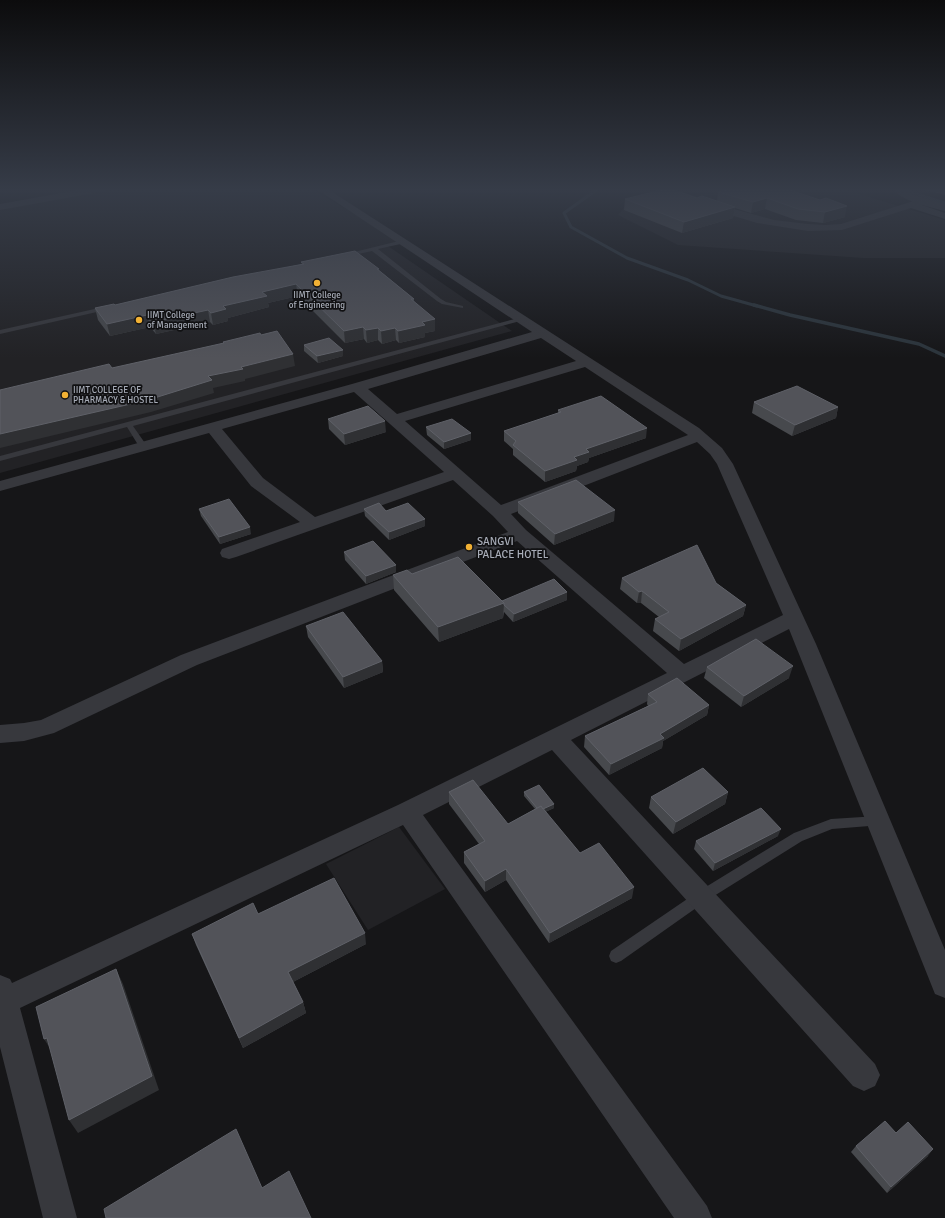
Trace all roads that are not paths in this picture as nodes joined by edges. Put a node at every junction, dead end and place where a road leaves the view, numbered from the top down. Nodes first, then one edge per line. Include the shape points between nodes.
1 (391, 245) edge
2 (407, 245) edge
3 (374, 249) junction
4 (336, 257) edge
5 (116, 306) edge
6 (460, 307) dead end
7 (522, 320) junction
8 (0, 332) edge
9 (544, 333) junction
10 (588, 362) junction
11 (357, 387) junction
12 (394, 420) junction
13 (129, 425) junction
14 (212, 427) junction
15 (699, 436) junction
16 (143, 446) junction
17 (0, 459) edge
18 (454, 474) junction
19 (0, 486) edge
20 (499, 512) junction
21 (314, 524) junction
22 (520, 534) junction
23 (229, 553) dead end
24 (794, 618) junction
25 (682, 674) junction
26 (0, 734) edge
27 (555, 738) junction
28 (407, 812) junction
29 (878, 821) junction
30 (700, 897) junction
31 (616, 956) dead end
32 (945, 984) edge
33 (1, 998) edge
34 (864, 1075) dead end
35 (60, 1218) edge
36 (694, 1218) edge

1 - 3 lane
2 - 7 street
3 - 4 lane
3 - 6 lane via 439,300
5 - 8 lane
7 - 9 street
7 - 13 lane
9 - 10 street
9 - 11 street
10 - 12 street
10 - 15 street
11 - 12 street
11 - 14 street
12 - 18 street
13 - 16 lane
13 - 17 lane
14 - 16 street
14 - 21 street via 257,482
15 - 20 street
15 - 24 street via 716,451 724,464
16 - 19 street
18 - 20 street
18 - 21 street
20 - 22 street
21 - 23 street
22 - 25 street
22 - 26 street via 189,660 46,727
24 - 25 street
24 - 29 street
25 - 27 street
27 - 28 street
27 - 30 street
28 - 33 street
28 - 36 street
29 - 30 lane via 831,824 798,837
29 - 32 street
30 - 31 lane
30 - 34 street
33 - 35 street

